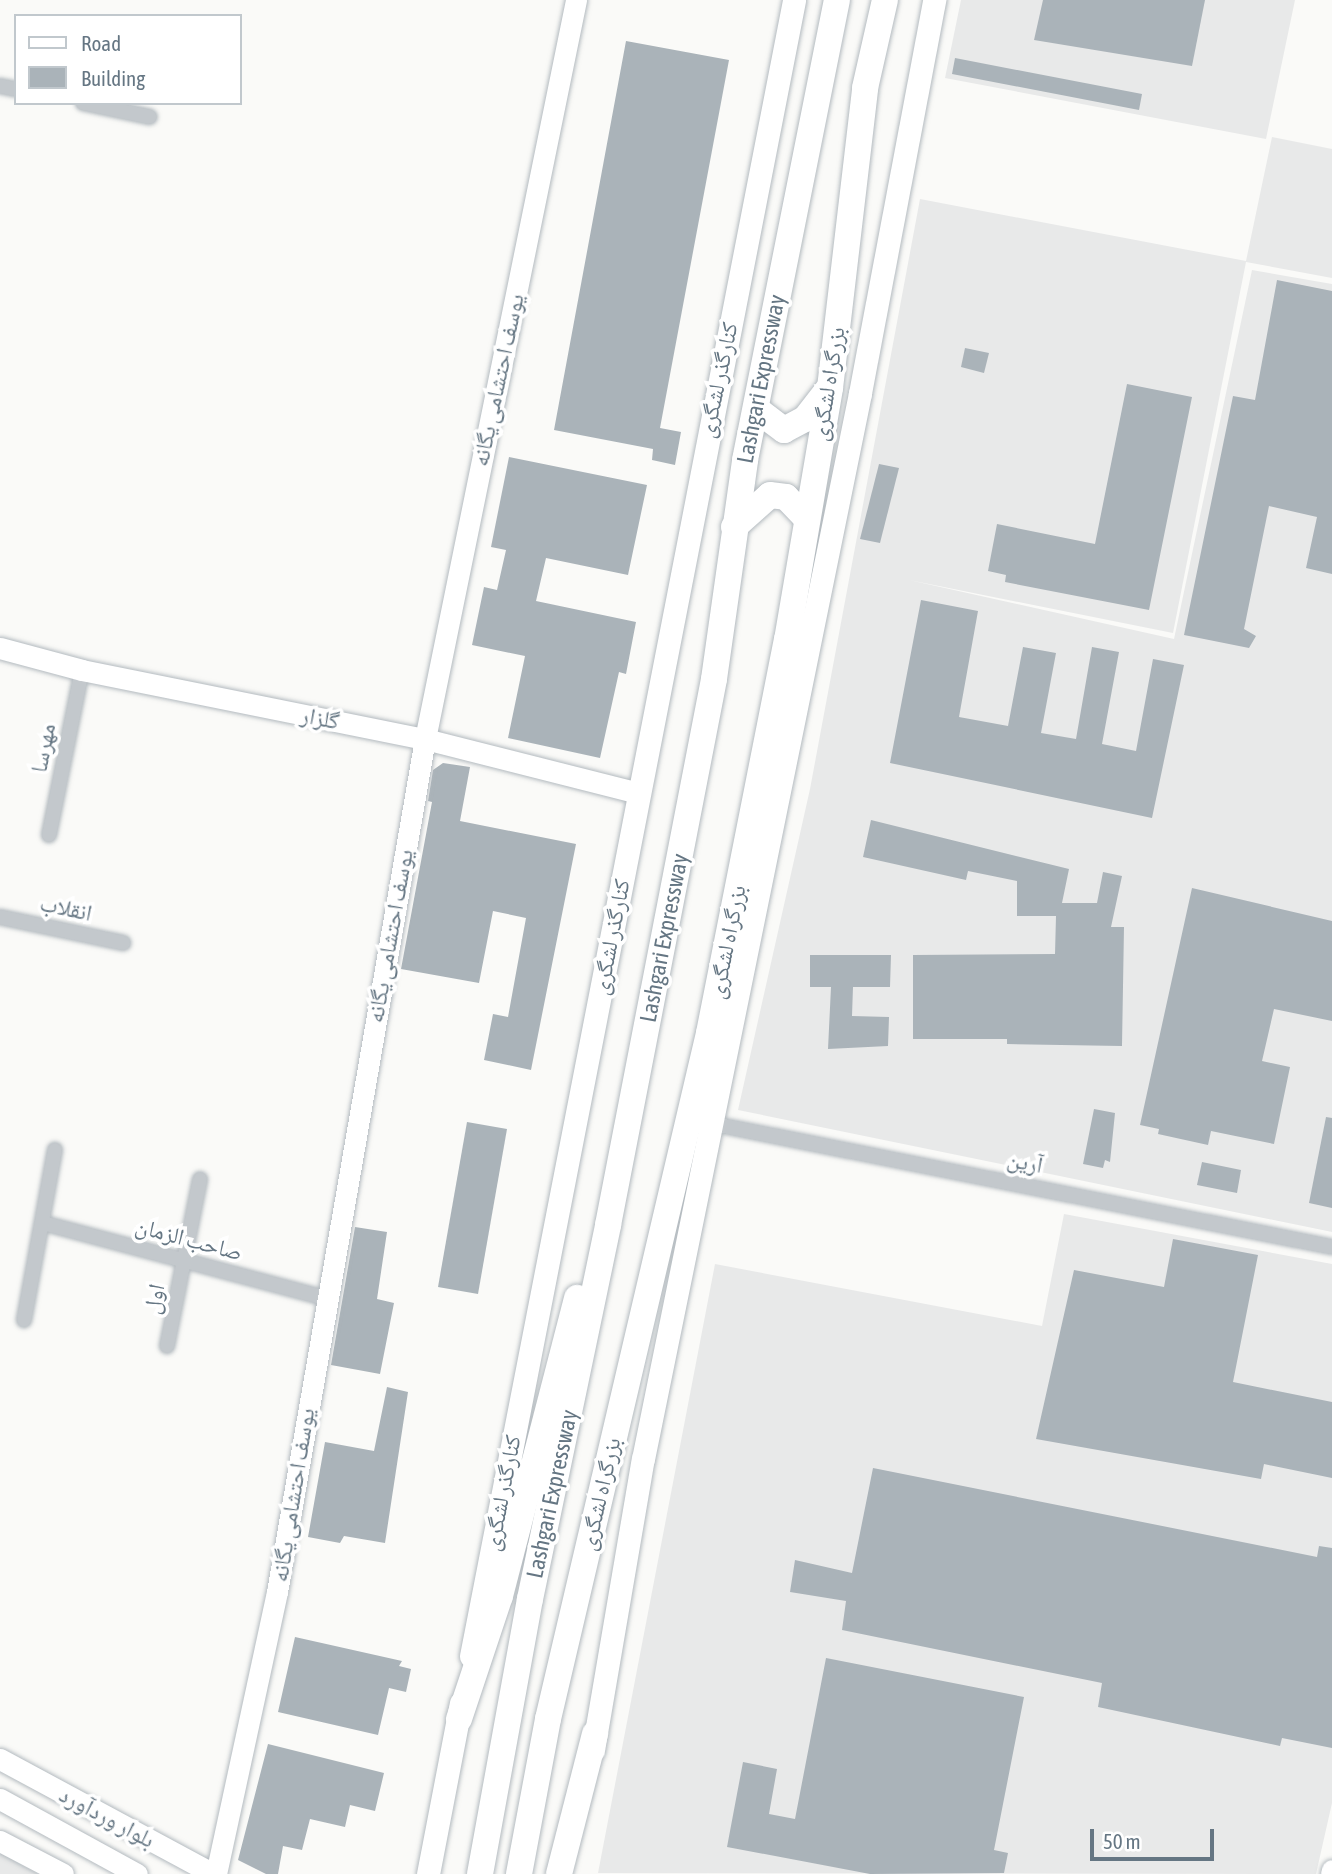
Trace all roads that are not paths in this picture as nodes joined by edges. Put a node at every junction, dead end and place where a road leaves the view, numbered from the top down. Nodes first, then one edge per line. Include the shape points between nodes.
1 (576, 0) edge
2 (794, 0) edge
3 (838, 0) edge
4 (885, 0) edge
5 (934, 0) edge
6 (93, 105) edge
7 (150, 117) dead end
8 (830, 388) junction
9 (756, 409) junction
10 (805, 517) junction
11 (734, 527) junction
12 (0, 648) edge
13 (82, 670) junction
14 (425, 739) junction
15 (639, 793) junction
16 (49, 835) dead end
17 (0, 917) edge
18 (123, 943) dead end
19 (709, 1123) junction
20 (55, 1150) dead end
21 (201, 1179) dead end
22 (43, 1223) junction
23 (608, 1225) junction
24 (1332, 1247) edge
25 (185, 1261) junction
26 (325, 1298) junction
27 (24, 1320) dead end
28 (167, 1346) dead end
29 (458, 1719) junction
30 (595, 1734) junction
31 (0, 1759) edge
32 (0, 1800) edge
33 (0, 1841) edge
34 (62, 1874) edge
35 (137, 1874) edge
36 (215, 1874) edge
37 (428, 1874) edge
38 (480, 1874) edge
39 (519, 1874) edge
40 (559, 1874) edge
41 (572, 1874) edge

1 - 14 street, یوسف احتشامی یگانه
2 - 15 main road, کنارگذر لشگری
3 - 9 highway, Lashgari Expressway
4 - 8 highway, بزرگراه لشگری via 866,88
5 - 19 main road via 860,393
6 - 7 street
8 - 9 highway via 804,419 784,430
8 - 10 highway, بزرگراه لشگری
9 - 11 highway, Lashgari Expressway
10 - 11 highway via 786,497 770,495
10 - 39 highway, بزرگراه لشگری via 787,640 709,1032 548,1719
11 - 23 highway, Lashgari Expressway via 714,679
12 - 13 street, گلزار
13 - 14 street, گلزار
13 - 16 street, مهرسا
14 - 15 street, گلزار
14 - 26 street, یوسف احتشامی یگانه
15 - 29 main road, کنارگذر لشگری
17 - 18 street, انقلاب
19 - 24 street, آرین
19 - 30 main road
20 - 22 street
21 - 25 street, اول
22 - 25 street, صاحب الزمان
22 - 27 street
23 - 29 highway via 580,1287 557,1362 499,1596
23 - 38 highway, Lashgari Expressway via 530,1599
25 - 26 street, صاحب الزمان
25 - 28 street, اول
26 - 36 street, یوسف احتشامی یگانه via 277,1592
29 - 37 main road, کنارگذر لشگری
30 - 40 highway
30 - 41 main road
31 - 36 street, بلوار وردآورد
32 - 35 street, بلوار وردآورد
33 - 34 street

